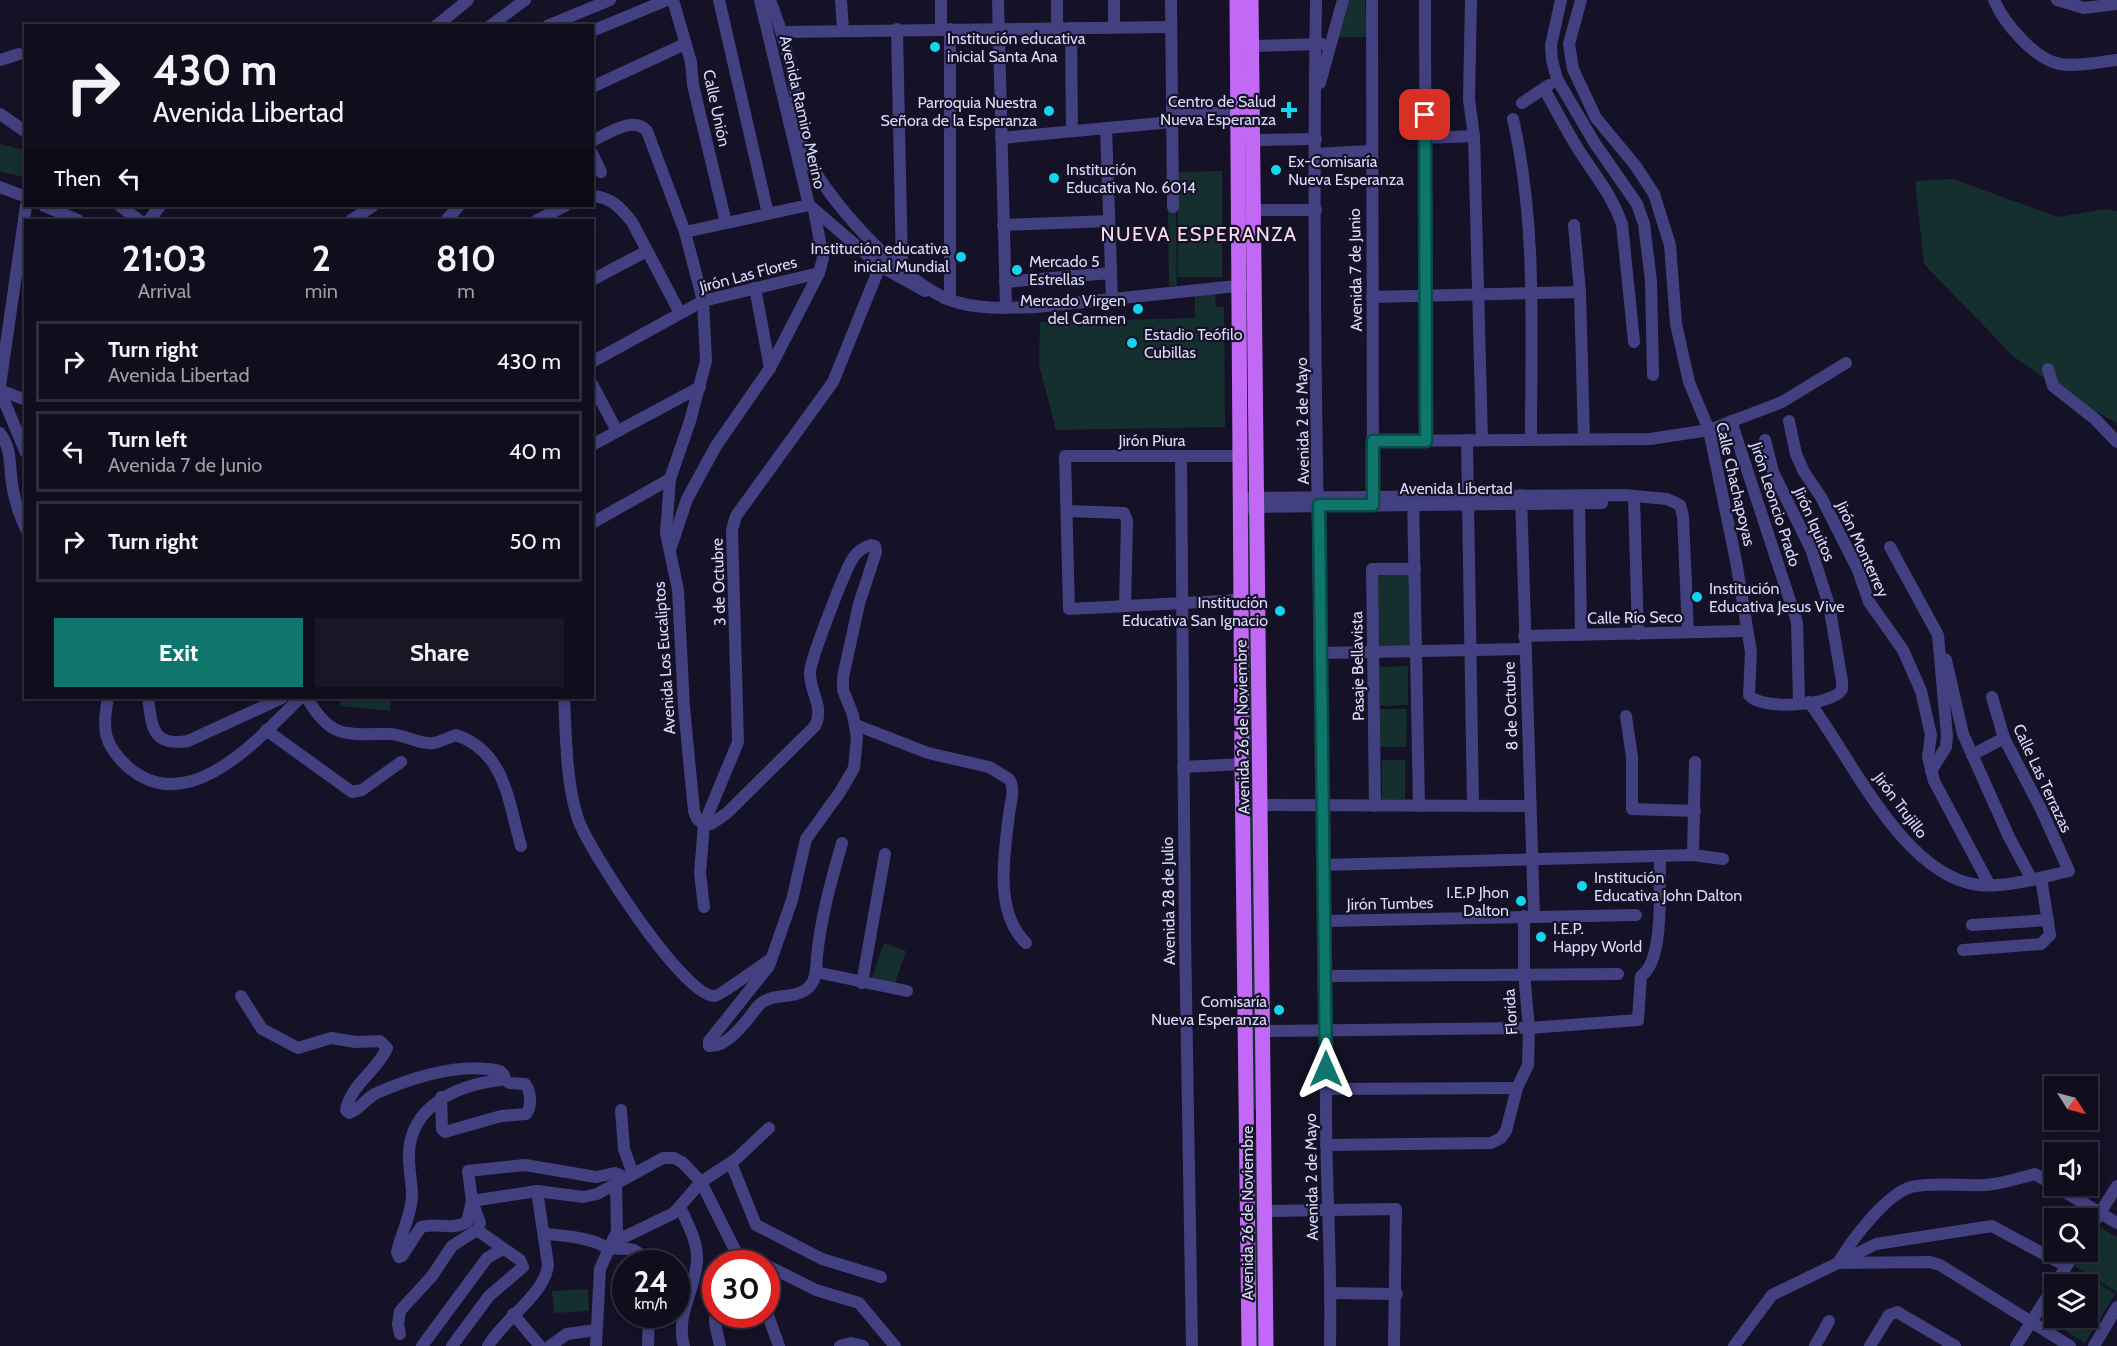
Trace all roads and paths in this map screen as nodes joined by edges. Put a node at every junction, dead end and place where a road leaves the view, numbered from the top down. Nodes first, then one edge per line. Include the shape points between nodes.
1 (468, 0) edge
2 (525, 0) edge
3 (610, 0) edge
4 (667, 0) edge
5 (673, 0) edge
6 (719, 0) edge
7 (760, 0) edge
8 (770, 0) edge
9 (778, 0) edge
10 (841, 0) edge
11 (941, 0) edge
12 (998, 0) edge
13 (1057, 0) edge
14 (1114, 0) edge
15 (1171, 0) edge
16 (1237, 0) edge
17 (1251, 0) edge
18 (1316, 0) edge
19 (1343, 0) edge
20 (1372, 0) edge
21 (1425, 0) edge
22 (1471, 0) edge
23 (1561, 0) edge
24 (1581, 0) edge
25 (1994, 0) edge
26 (2057, 0) edge
27 (2117, 4) edge
28 (455, 9) junction
29 (438, 24) edge
30 (456, 24) edge
31 (493, 24) edge
32 (552, 24) edge
33 (1114, 27) junction
34 (1171, 27) junction
35 (999, 28) junction
36 (1057, 28) junction
37 (1071, 28) junction
38 (897, 29) junction
39 (946, 29) junction
40 (594, 30) edge
41 (781, 30) junction
42 (843, 30) junction
43 (685, 44) junction
44 (1316, 44) junction
45 (1331, 44) junction
46 (1251, 46) junction
47 (19, 54) dead end
48 (0, 60) edge
49 (2117, 60) edge
50 (1557, 79) junction
51 (594, 86) edge
52 (1544, 89) junction
53 (1316, 100) junction
54 (1522, 103) dead end
55 (1244, 113) junction
56 (0, 114) edge
57 (1172, 118) junction
58 (1513, 119) dead end
59 (1106, 128) junction
60 (24, 131) edge
61 (1072, 131) junction
62 (1474, 136) junction
63 (1001, 138) junction
64 (1425, 138) junction
65 (1316, 139) junction
66 (594, 140) edge
67 (1251, 140) junction
68 (1370, 151) junction
69 (1316, 154) junction
70 (594, 157) edge
71 (602, 172) dead end
72 (0, 187) edge
73 (24, 196) edge
74 (594, 196) edge
75 (46, 207) edge
76 (121, 207) edge
77 (159, 207) edge
78 (369, 207) edge
79 (458, 207) edge
80 (563, 207) edge
81 (812, 207) junction
82 (1173, 207) dead end
83 (1252, 210) junction
84 (1316, 210) junction
85 (768, 214) junction
86 (76, 219) edge
87 (138, 219) edge
88 (150, 219) edge
89 (352, 219) edge
90 (447, 219) edge
91 (539, 219) edge
92 (24, 220) edge
93 (1109, 221) junction
94 (726, 223) junction
95 (1003, 225) junction
96 (1574, 225) dead end
97 (685, 232) junction
98 (647, 251) junction
99 (880, 266) junction
100 (902, 269) junction
101 (819, 273) junction
102 (1111, 273) junction
103 (594, 279) edge
104 (1005, 282) junction
105 (1246, 285) junction
106 (755, 288) junction
107 (1580, 292) junction
108 (1531, 293) junction
109 (1478, 294) junction
110 (1426, 295) junction
111 (1372, 297) junction
112 (1112, 299) junction
113 (950, 300) junction
114 (703, 301) junction
115 (1006, 308) junction
116 (681, 313) junction
117 (1634, 342) dead end
118 (594, 361) edge
119 (1846, 363) dead end
120 (770, 368) junction
121 (2048, 369) dead end
122 (1653, 375) dead end
123 (700, 387) junction
124 (594, 388) edge
125 (0, 389) edge
126 (24, 399) edge
127 (1731, 421) junction
128 (1790, 422) dead end
129 (1709, 430) junction
130 (617, 432) junction
131 (0, 433) edge
132 (1531, 439) junction
133 (1584, 439) junction
134 (1467, 440) junction
135 (1482, 440) junction
136 (1765, 440) dead end
137 (1373, 441) junction
138 (1426, 441) junction
139 (2117, 442) edge
140 (594, 444) edge
141 (24, 448) edge
142 (1181, 456) junction
143 (1239, 456) junction
144 (670, 479) junction
145 (1634, 498) junction
146 (1373, 500) junction
147 (1414, 500) junction
148 (1467, 500) junction
149 (1521, 500) junction
150 (1579, 500) junction
151 (1319, 501) junction
152 (1240, 502) junction
153 (1257, 502) junction
154 (1067, 511) junction
155 (24, 521) edge
156 (594, 522) edge
157 (1890, 547) dead end
158 (669, 553) junction
159 (1415, 569) junction
160 (1241, 600) junction
161 (1182, 603) junction
162 (1125, 606) junction
163 (1746, 631) junction
164 (1688, 633) junction
165 (1638, 634) junction
166 (1581, 635) junction
167 (1524, 636) junction
168 (1469, 650) junction
169 (1525, 650) junction
170 (1416, 651) junction
171 (1373, 652) junction
172 (1320, 653) junction
173 (1941, 657) junction
174 (1992, 697) dead end
175 (108, 699) edge
176 (148, 699) edge
177 (280, 699) edge
178 (299, 699) edge
179 (309, 699) edge
180 (564, 699) edge
181 (1804, 703) junction
182 (1626, 716) dead end
183 (856, 725) junction
184 (266, 730) junction
185 (2004, 738) junction
186 (1972, 754) junction
187 (401, 762) dead end
188 (1695, 762) dead end
189 (1242, 764) junction
190 (1183, 767) junction
191 (1931, 771) junction
192 (1261, 805) junction
193 (1322, 806) junction
194 (1375, 806) junction
195 (1419, 806) junction
196 (1473, 806) junction
197 (1530, 806) junction
198 (1695, 811) junction
199 (704, 824) junction
200 (842, 843) dead end
201 (521, 846) dead end
202 (885, 854) dead end
203 (1693, 855) junction
204 (1660, 857) junction
205 (1532, 858) junction
206 (1723, 859) dead end
207 (1323, 865) junction
208 (2069, 871) joint
209 (2037, 879) junction
210 (1989, 884) junction
211 (704, 907) dead end
212 (1636, 915) dead end
213 (1529, 916) junction
214 (2048, 920) junction
215 (1324, 921) junction
216 (1972, 925) dead end
217 (1026, 943) dead end
218 (1963, 950) dead end
219 (773, 957) junction
220 (816, 972) junction
221 (1524, 973) junction
222 (1618, 974) dead end
223 (1325, 976) junction
224 (862, 982) junction
225 (907, 991) dead end
226 (242, 996) dead end
227 (1530, 1028) junction
228 (1326, 1030) junction
229 (1263, 1031) junction
230 (503, 1078) junction
231 (1517, 1088) junction
232 (1326, 1089) junction
233 (441, 1097) junction
234 (621, 1110) dead end
235 (1265, 1127) junction
236 (769, 1128) dead end
237 (1247, 1128) junction
238 (1326, 1145) junction
239 (731, 1163) junction
240 (625, 1179) junction
241 (702, 1182) junction
242 (2117, 1186) edge
243 (537, 1191) junction
244 (472, 1201) junction
245 (680, 1207) junction
246 (1265, 1211) junction
247 (1327, 1211) junction
248 (2100, 1214) junction
249 (2098, 1217) edge
250 (2117, 1223) edge
251 (477, 1230) junction
252 (544, 1234) junction
253 (611, 1246) junction
254 (502, 1250) junction
255 (635, 1250) edge
256 (732, 1250) edge
257 (2069, 1262) edge
258 (1839, 1263) junction
259 (2066, 1266) junction
260 (780, 1272) edge
261 (881, 1277) dead end
262 (1331, 1293) junction
263 (1396, 1294) junction
264 (2117, 1307) edge
265 (513, 1314) junction
266 (1829, 1322) dead end
267 (2030, 1322) junction
268 (649, 1328) edge
269 (716, 1328) edge
270 (772, 1328) edge
271 (597, 1330) junction
272 (400, 1334) dead end
273 (1947, 1344) edge
274 (422, 1346) edge
275 (452, 1346) edge
276 (488, 1346) edge
277 (540, 1346) edge
278 (550, 1346) edge
279 (596, 1346) edge
280 (648, 1346) edge
281 (684, 1346) edge
282 (720, 1346) edge
283 (779, 1346) edge
284 (840, 1346) edge
285 (863, 1346) edge
286 (895, 1346) edge
287 (1192, 1346) edge
288 (1249, 1346) edge
289 (1266, 1346) edge
290 (1330, 1346) edge
291 (1394, 1346) edge
292 (1734, 1346) edge
293 (1815, 1346) edge
294 (1870, 1346) edge
295 (2016, 1346) edge
296 (2070, 1346) edge
297 (2094, 1346) edge

1 - 28 street
2 - 31 street
3 - 32 street
4 - 40 street
5 - 43 street, Calle Unión
6 - 85 street
7 - 81 street, Avenida Ramiro Merino
8 - 41 street, Avenida Ramiro Merino
9 - 41 street
10 - 42 street
11 - 39 street
12 - 35 street
13 - 36 street
14 - 33 street
15 - 34 street
16 - 55 main road, Avenida 26 de Noviembre
17 - 46 main road, Avenida 26 de Noviembre
18 - 44 street, Avenida 2 de Mayo
19 - 45 street
20 - 68 street, Avenida 7 de Junio
21 - 64 street
22 - 62 street via 1469,100
23 - 50 street via 1551,45
24 - 129 street, Calle Chachapoyas via 1569,44 1573,69 1596,118 1654,194 1670,245 1676,324 1689,382
25 - 49 street via 2008,26 2052,62
26 - 27 street via 2084,8
28 - 29 street
28 - 30 street
33 - 34 street
33 - 37 street
34 - 57 street
35 - 36 street
35 - 39 street
35 - 63 street
36 - 37 street
37 - 61 street
38 - 39 street
38 - 42 street
38 - 100 street
39 - 113 street
41 - 42 street
41 - 100 street, Avenida Ramiro Merino via 788,47 804,152 835,200
43 - 51 street
43 - 94 street, Calle Unión
44 - 45 street
44 - 46 street
44 - 53 street, Avenida 2 de Mayo
45 - 53 street
46 - 55 main road, Avenida 26 de Noviembre
47 - 48 street
50 - 52 street
50 - 122 street via 1637,204 1644,224 1651,281
52 - 54 street
52 - 117 street via 1581,154 1607,188 1622,224
53 - 65 street, Avenida 2 de Mayo
55 - 57 street
55 - 67 main road, Avenida 26 de Noviembre
55 - 105 main road, Avenida 26 de Noviembre
56 - 60 street
57 - 59 street
57 - 82 street
58 - 108 street via 1527,195
59 - 61 street
59 - 93 street
61 - 63 street
62 - 64 street
62 - 109 street
63 - 95 street
64 - 110 street
65 - 67 street
65 - 69 street, Avenida 2 de Mayo
66 - 97 street, Avenida Los Eucaliptos via 631,124 644,127
67 - 83 main road, Avenida 26 de Noviembre
68 - 69 street
68 - 111 street, Avenida 7 de Junio
69 - 84 street, Avenida 2 de Mayo
70 - 71 street
72 - 73 street
74 - 98 street via 622,209
75 - 86 street
76 - 87 street
77 - 88 street
78 - 89 street
79 - 90 street
80 - 91 street
81 - 85 street
81 - 99 street, Avenida Ramiro Merino
81 - 101 street via 823,258
83 - 84 street
83 - 105 main road, Avenida 26 de Noviembre
84 - 151 street, Avenida 2 de Mayo
85 - 94 street
92 - 125 street
93 - 95 street
93 - 102 street
94 - 97 street
95 - 104 street
96 - 107 street
97 - 114 street, Avenida Los Eucaliptos
98 - 103 street
98 - 116 street
99 - 113 street, Avenida Ramiro Merino via 909,285
99 - 199 street, 3 de Octubre via 833,382 736,516 732,530 738,742
100 - 113 street, Avenida Ramiro Merino
101 - 106 street, Jirón Las Flores
101 - 120 street
102 - 104 street
102 - 112 street
104 - 115 street
105 - 112 street, Avenida Ramiro Merino
105 - 143 main road, Avenida 26 de Noviembre
105 - 153 main road, Avenida 26 de Noviembre
106 - 114 street, Jirón Las Flores
106 - 120 street
107 - 108 street
107 - 133 street
108 - 109 street
108 - 132 street
109 - 110 street
109 - 135 street
110 - 111 street
110 - 138 street
111 - 137 street, Avenida 7 de Junio
112 - 115 street, Avenida Ramiro Merino
113 - 115 street, Avenida Ramiro Merino
114 - 116 street, Jirón Las Flores
114 - 123 street, Avenida Los Eucaliptos via 706,361
116 - 118 street, Jirón Las Flores
119 - 127 street via 1782,402
120 - 158 street via 692,490
121 - 139 street via 2053,386 2096,419
123 - 130 street
123 - 144 street, Avenida Los Eucaliptos
124 - 130 street
125 - 126 street
125 - 141 street
127 - 129 street
127 - 181 street, Jirón Leoncio Prado via 1797,622
128 - 191 street, Jirón Monterrey via 1804,472 1858,570 1869,602 1903,650 1921,691 1931,735
129 - 133 street via 1650,439
129 - 163 street, Calle Chachapoyas
130 - 140 street
131 - 155 street via 11,459 12,482
132 - 133 street
132 - 135 street
134 - 135 street
134 - 138 street
134 - 148 street
136 - 181 street, Jirón Iquitos via 1773,472 1811,549 1829,605 1842,681 1840,693
137 - 138 street
137 - 146 street, Avenida 7 de Junio
142 - 143 street, Jirón Piura
142 - 154 street, Jirón Piura via 1065,456
142 - 161 street, Avenida 28 de Julio
143 - 152 main road, Avenida 26 de Noviembre
144 - 156 street
144 - 158 street, Avenida Los Eucaliptos via 666,533
145 - 150 street, Avenida Libertad via 1624,503
145 - 164 street, Avenida Libertad via 1667,499 1682,508
145 - 165 street
146 - 147 street, Avenida Libertad
146 - 151 street, Avenida Libertad
147 - 148 street, Avenida Libertad
147 - 159 street
148 - 149 street, Avenida Libertad
148 - 168 street
149 - 150 street, Avenida Libertad
149 - 167 street, 8 de Octubre
150 - 166 street
151 - 153 street, Avenida Libertad
151 - 172 street, Avenida 2 de Mayo
152 - 153 street, Avenida Libertad
152 - 160 main road, Avenida 26 de Noviembre
153 - 192 main road, Avenida 26 de Noviembre
154 - 162 street via 1124,513
154 - 162 street via 1069,609
157 - 173 street via 1930,616 1938,634
158 - 199 street, Avenida Los Eucaliptos via 678,590 694,811
159 - 170 street
159 - 171 street, Pasaje Bellavista via 1372,569
160 - 161 street
160 - 189 main road, Avenida 26 de Noviembre
161 - 162 street
161 - 190 street, Avenida 28 de Julio
163 - 164 street, Calle Río Seco
163 - 181 street, Calle Chachapoyas via 1751,652 1751,699 1789,705
164 - 165 street, Calle Río Seco
165 - 166 street, Calle Río Seco
166 - 167 street, Calle Río Seco
167 - 169 street, 8 de Octubre
168 - 169 street
168 - 170 street
168 - 196 street
169 - 197 street, 8 de Octubre
170 - 171 street
170 - 195 street
171 - 172 street
171 - 194 street, Pasaje Bellavista
172 - 193 street, Avenida 2 de Mayo
173 - 186 street via 1946,660 1963,734
173 - 191 street via 1947,736 1946,747
174 - 185 street, Calle Las Terrazas
175 - 184 street via 103,725 106,738 123,762 153,782 197,780 229,763
176 - 177 street via 156,734 171,743 188,741
178 - 184 street
179 - 201 street via 324,724 345,733 402,736 426,743 456,735 471,741 486,752 499,770
180 - 219 street via 578,819 613,883 660,949 690,982 715,996
181 - 210 street, Jirón Trujillo via 1910,847 1955,878
182 - 198 street via 1632,757 1632,809
183 - 199 street via 845,700 843,677 859,604 876,552 876,546 871,545 859,551 849,565 811,663 812,687 819,706 815,726 727,813 711,824
183 - 217 street via 928,753 989,767 1009,779 1012,794 1006,897 1011,924
183 - 219 street via 858,751 854,768 806,839
184 - 187 street via 352,792 362,790
185 - 186 street
185 - 208 street, Calle Las Terrazas
186 - 209 street via 2009,837
188 - 198 street
189 - 190 street
189 - 237 main road, Avenida 26 de Noviembre
190 - 287 street, Avenida 28 de Julio
191 - 210 street, Jirón Monterrey
192 - 193 street
192 - 229 main road, Avenida 26 de Noviembre
193 - 194 street
193 - 207 street, Avenida 2 de Mayo
194 - 195 street
195 - 196 street
196 - 197 street
197 - 205 street, 8 de Octubre
198 - 203 street
199 - 211 street, Avenida Los Eucaliptos via 700,873
200 - 220 street via 820,927
202 - 224 street
203 - 204 street
203 - 206 street
204 - 205 street
204 - 227 street via 1660,924 1652,964 1641,976 1638,1020
205 - 207 street
205 - 213 street, 8 de Octubre
207 - 215 street, Avenida 2 de Mayo
208 - 209 street, Jirón Trujillo
209 - 210 street, Jirón Trujillo
209 - 214 street
212 - 213 street, Jirón Tumbes
213 - 215 street, Jirón Tumbes
213 - 221 street, Florida
214 - 216 street
214 - 218 street via 2050,935 2042,944
215 - 223 street, Avenida 2 de Mayo
219 - 220 street via 709,1041 710,1046 729,1037 766,999 804,991
220 - 224 street
221 - 222 street
221 - 223 street
221 - 227 street, Florida
223 - 228 street, Avenida 2 de Mayo
224 - 225 street
226 - 230 street via 262,1029 298,1048 331,1038 385,1044 381,1061 350,1096 346,1110 349,1113 378,1092 438,1073 490,1068 500,1071
227 - 228 street
227 - 231 street, Florida via 1527,1065
228 - 229 street
228 - 232 street, Avenida 2 de Mayo
229 - 235 main road, Avenida 26 de Noviembre
230 - 233 street
230 - 233 street via 528,1088 530,1108 526,1114 501,1116 445,1132
231 - 232 street
231 - 238 street, Florida via 1506,1131 1491,1143
232 - 238 street, Avenida 2 de Mayo
233 - 244 street via 413,1130 409,1152 412,1194 399,1257 421,1227 457,1227 467,1222
234 - 240 street
235 - 237 main road
235 - 246 main road, Avenida 26 de Noviembre
236 - 239 street
237 - 288 main road, Avenida 26 de Noviembre
238 - 247 street, Avenida 2 de Mayo
239 - 241 street
239 - 261 street via 756,1225 822,1259
240 - 241 street via 663,1158 674,1158
240 - 243 street via 583,1197
240 - 244 street via 615,1173 596,1177 525,1165 472,1168 467,1177
240 - 253 street via 617,1232
241 - 245 street
241 - 256 street
242 - 248 street
243 - 244 street
243 - 252 street
244 - 251 street via 480,1223
245 - 253 street
245 - 281 street via 697,1259 681,1327
246 - 247 street
246 - 289 main road, Avenida 26 de Noviembre
247 - 262 street, Avenida 2 de Mayo
247 - 263 street via 1396,1209
248 - 249 street
248 - 250 street
248 - 258 street via 2035,1174 1986,1185 1911,1187 1883,1206 1848,1246
251 - 254 street
251 - 272 street via 452,1246 432,1276 400,1311
252 - 253 street
252 - 265 street via 547,1276
253 - 255 street
253 - 271 street via 600,1269
254 - 274 street via 487,1258
254 - 275 street via 520,1260 523,1267 489,1296
257 - 259 street
258 - 259 street via 1876,1244 1992,1226
258 - 267 street via 1935,1263
258 - 292 street via 1772,1295
259 - 267 street
260 - 286 street via 816,1290 859,1303
262 - 263 street
262 - 290 street, Avenida 2 de Mayo
263 - 291 street
264 - 297 street
265 - 276 street
265 - 277 street
266 - 293 street
267 - 295 street
267 - 296 street
268 - 280 street
269 - 282 street
270 - 283 street
271 - 278 street via 567,1334
271 - 279 street
273 - 294 street via 1897,1312 1889,1315
284 - 285 street

